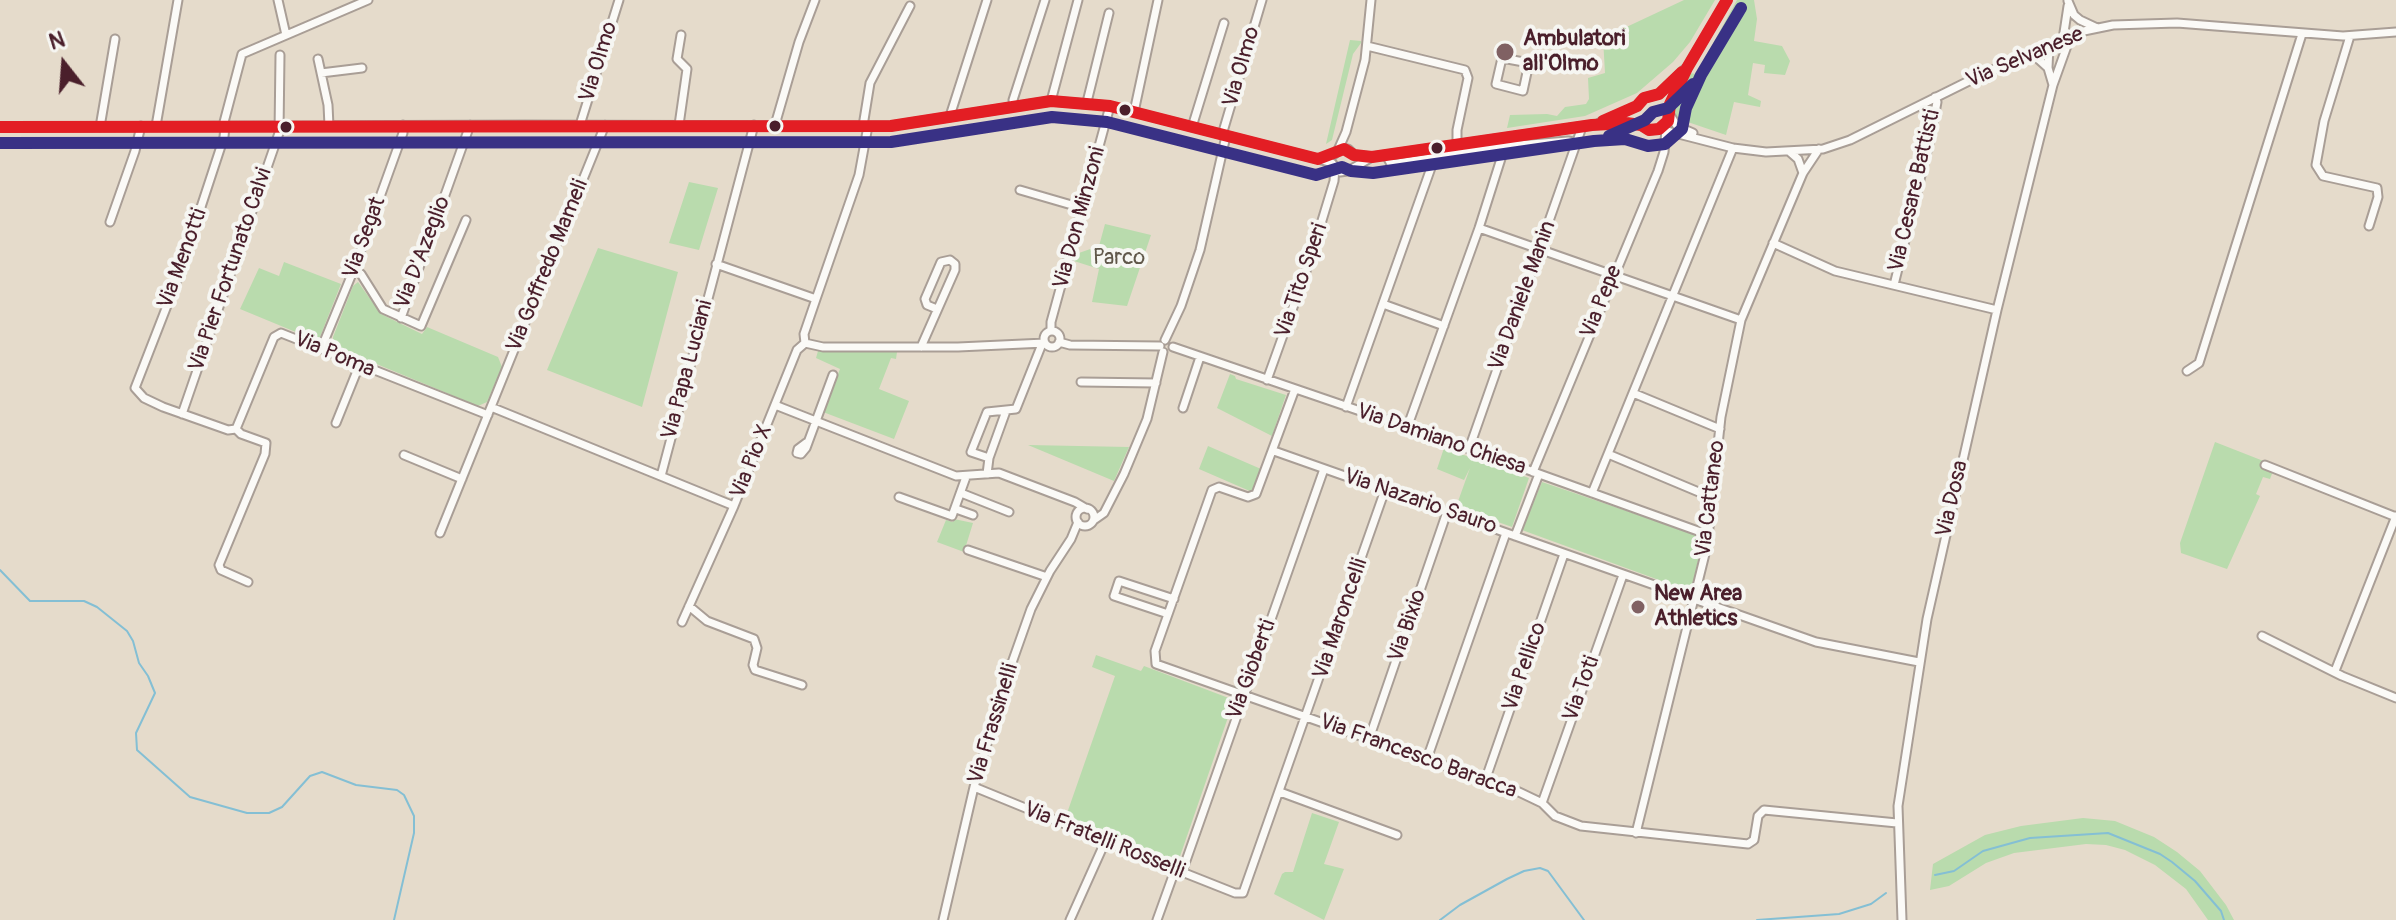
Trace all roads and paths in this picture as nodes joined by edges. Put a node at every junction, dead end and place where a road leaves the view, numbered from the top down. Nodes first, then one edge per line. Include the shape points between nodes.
1 (178, 0) edge
2 (278, 0) edge
3 (368, 0) edge
4 (619, 0) edge
5 (815, 0) edge
6 (987, 0) edge
7 (1045, 0) edge
8 (1078, 0) edge
9 (1158, 0) edge
10 (1262, 0) edge
11 (1371, 0) edge
12 (1727, 0) edge
13 (2068, 1) edge
14 (910, 6) dead end
15 (1109, 13) dead end
16 (1224, 23) dead end
17 (2098, 28) junction
18 (2079, 32) junction
19 (2396, 32) edge
20 (2302, 34) junction
21 (286, 35) junction
22 (681, 35) dead end
23 (2350, 36) junction
24 (115, 39) dead end
25 (2063, 39) junction
26 (2049, 45) junction
27 (1367, 46) junction
28 (2027, 54) junction
29 (280, 55) dead end
30 (1502, 58) joint
31 (318, 59) dead end
32 (2060, 66) junction
33 (362, 68) dead end
34 (1687, 68) junction
35 (2048, 68) junction
36 (321, 73) junction
37 (2053, 85) junction
38 (1655, 96) junction
39 (1935, 97) junction
40 (1051, 101) junction
41 (1087, 102) junction
42 (1014, 106) junction
43 (1110, 106) junction
44 (1637, 106) junction
45 (1134, 112) junction
46 (1669, 112) junction
47 (950, 116) junction
48 (403, 125) junction
49 (470, 125) junction
50 (580, 125) junction
51 (605, 125) junction
52 (679, 125) junction
53 (754, 125) junction
54 (775, 125) junction
55 (1592, 125) junction
56 (1641, 125) junction
57 (141, 126) junction
58 (156, 126) junction
59 (224, 126) junction
60 (280, 126) junction
61 (329, 126) junction
62 (866, 126) junction
63 (0, 127) edge
64 (100, 127) junction
65 (1192, 127) junction
66 (1582, 127) junction
67 (1662, 130) junction
68 (1346, 132) junction
69 (1224, 135) junction
70 (1504, 143) junction
71 (1578, 143) junction
72 (1717, 143) junction
73 (1457, 145) junction
74 (1733, 148) junction
75 (1819, 149) junction
76 (1808, 151) junction
77 (1790, 152) junction
78 (1353, 153) junction
79 (1386, 155) junction
80 (1372, 157) junction
81 (1432, 158) junction
82 (1335, 159) junction
83 (1351, 168) junction
84 (1803, 173) junction
85 (1334, 181) junction
86 (1020, 190) dead end
87 (1082, 208) junction
88 (466, 220) dead end
89 (110, 222) dead end
90 (2369, 226) dead end
91 (1479, 228) junction
92 (1773, 243) junction
93 (1540, 249) junction
94 (716, 264) junction
95 (354, 269) junction
96 (1613, 275) junction
97 (1894, 285) junction
98 (1673, 296) junction
99 (816, 300) junction
100 (1383, 304) junction
101 (937, 309) junction
102 (1997, 310) junction
103 (401, 318) junction
104 (1741, 320) junction
105 (1444, 326) junction
106 (1051, 331) junction
107 (1059, 342) junction
108 (805, 343) junction
109 (1044, 343) junction
110 (921, 347) junction
111 (321, 349) junction
112 (1165, 350) junction
113 (1200, 357) junction
114 (359, 366) junction
115 (2187, 371) dead end
116 (833, 375) dead end
117 (1267, 380) junction
118 (1081, 382) dead end
119 (1156, 383) junction
120 (1295, 389) junction
121 (1633, 393) junction
122 (775, 405) junction
123 (1346, 407) junction
124 (1183, 408) dead end
125 (489, 411) junction
126 (1006, 411) junction
127 (182, 414) junction
128 (815, 421) junction
129 (336, 423) dead end
130 (1407, 428) junction
131 (236, 429) junction
132 (1720, 429) junction
133 (806, 443) dead end
134 (1469, 449) junction
135 (1274, 451) junction
136 (1608, 454) junction
137 (404, 455) dead end
138 (989, 458) junction
139 (2265, 465) dead end
140 (1324, 469) junction
141 (1536, 473) junction
142 (987, 474) junction
143 (661, 476) junction
144 (966, 477) junction
145 (462, 479) junction
146 (1385, 490) junction
147 (961, 493) junction
148 (1592, 493) junction
149 (899, 497) dead end
150 (1058, 497) junction
151 (1713, 498) junction
152 (734, 506) junction
153 (956, 509) junction
154 (1009, 512) dead end
155 (1447, 512) junction
156 (1091, 513) junction
157 (973, 515) dead end
158 (2396, 516) edge
159 (1080, 521) junction
160 (440, 533) dead end
161 (1506, 533) junction
162 (1709, 535) junction
163 (1515, 536) junction
164 (968, 550) dead end
165 (1564, 554) junction
166 (1623, 575) junction
167 (1047, 577) junction
168 (248, 582) dead end
169 (1174, 599) junction
170 (1695, 600) junction
171 (689, 606) junction
172 (1168, 614) junction
173 (682, 622) dead end
174 (2262, 636) dead end
175 (1919, 662) junction
176 (2335, 671) junction
177 (802, 685) dead end
178 (1243, 695) junction
179 (2396, 698) edge
180 (1307, 717) junction
181 (1369, 739) junction
182 (1427, 759) junction
183 (1485, 781) junction
184 (974, 787) junction
185 (1280, 792) junction
186 (1542, 803) junction
187 (1897, 823) junction
188 (1636, 833) junction
189 (1397, 835) dead end
190 (1105, 842) junction
191 (1178, 871) junction
192 (1235, 893) joint
193 (943, 920) edge
194 (1070, 920) edge
195 (1157, 920) edge
196 (1902, 920) edge

1 - 58 street
2 - 21 street
3 - 21 street
4 - 50 street, Via Olmo
5 - 54 street
6 - 47 street
7 - 42 street
8 - 40 street
9 - 45 street
10 - 69 street, Via Olmo
11 - 27 street
12 - 34 street
13 - 17 street via 2074,15
13 - 25 street
14 - 62 street via 870,83
15 - 41 street
16 - 65 street, Via Olmo
17 - 18 street, Via Selvanese
17 - 20 street, Via Selvanese via 2177,23
18 - 25 street, Via Selvanese
18 - 32 street, Via Dosa via 2068,42
19 - 23 street, Via Selvanese
20 - 23 street, Via Selvanese
20 - 115 street via 2199,363
21 - 59 street, Via Menotti via 242,54
22 - 52 street via 677,59 687,69
23 - 90 street via 2316,165 2323,176 2377,188
24 - 64 street
25 - 26 street, Via Selvanese
26 - 28 street, Via Selvanese
26 - 32 street
26 - 35 street
27 - 68 street
27 - 73 street via 1465,70
28 - 35 street
28 - 39 street, Via Selvanese
29 - 60 street
30 - 30 street via 1529,63 1523,91 1496,84
31 - 36 street
32 - 37 street, Via Dosa
33 - 36 street
34 - 38 street
34 - 46 street
35 - 37 street
36 - 61 street
37 - 102 street, Via Dosa
38 - 44 street
38 - 46 street via 1664,100
39 - 75 street, Via Selvanese via 1850,140
39 - 97 street, Via Cesare Battisti via 1931,135
40 - 41 street, Via Olmo
40 - 42 street, Via Olmo
41 - 43 street, Via Olmo
42 - 47 street, Via Olmo
43 - 45 street, Via Olmo
43 - 87 street, Via Don Minzoni
44 - 55 street
44 - 56 street
45 - 65 street, Via Olmo
46 - 67 street
46 - 72 street, Via Selvanese via 1677,126
47 - 62 street, Via Olmo
48 - 49 street, Via Olmo
48 - 61 street, Via Olmo
48 - 95 street, Via Segat
49 - 50 street, Via Olmo
49 - 103 street, Via D'Azeglio
50 - 51 street, Via Olmo
51 - 52 street, Via Olmo
51 - 125 street, Via Goffredo Mameli
52 - 53 street, Via Olmo
53 - 54 street, Via Olmo
53 - 94 street, Via Papa Luciani
54 - 62 street, Via Olmo
55 - 56 street
55 - 66 street
56 - 67 street
57 - 58 street, Via Olmo
57 - 64 street, Via Olmo
57 - 89 street
58 - 59 street, Via Olmo
59 - 60 street, Via Olmo
59 - 127 street, Via Menotti via 205,198 136,384 144,398
60 - 61 street, Via Olmo
60 - 127 street, Via Pier Fortunato Calvi
62 - 99 street via 859,175
63 - 64 street, Via Olmo
65 - 69 street, Via Olmo
66 - 70 street
66 - 71 street, Via Daniele Manin
67 - 72 street, Via Selvanese
67 - 96 street, Via Pepe via 1664,152 1658,171
68 - 78 street
68 - 82 street
69 - 82 street, Via Olmo
69 - 112 street via 1200,250
70 - 71 street
70 - 73 street
70 - 81 street
70 - 91 street
71 - 93 street, Via Daniele Manin
72 - 74 street, Via Selvanese
73 - 79 street
74 - 77 street, Via Selvanese
74 - 98 street
75 - 76 street, Via Selvanese
75 - 84 street, Via Cattaneo
76 - 77 street, Via Selvanese
76 - 84 street, Via Cattaneo
77 - 84 street
78 - 80 street
78 - 82 street via 1344,149
78 - 83 street
79 - 80 street
79 - 81 street via 1391,164
80 - 83 street
81 - 100 street
82 - 83 street via 1340,172
82 - 85 street, Via Tito Speri
83 - 85 street
84 - 92 street, Via Cattaneo
85 - 117 street, Via Tito Speri
86 - 87 street
87 - 106 street, Via Don Minzoni
88 - 103 street via 423,324 418,327
91 - 93 street
91 - 105 street
92 - 97 street, Via Cesare Battisti via 1835,271
92 - 104 street, Via Cattaneo
93 - 96 street
93 - 134 street, Via Daniele Manin
94 - 99 street
94 - 143 street, Via Papa Luciani
95 - 103 street, Via D'Azeglio via 383,309
95 - 111 street, Via Segat
96 - 98 street
96 - 141 street, Via Pepe
97 - 102 street, Via Cesare Battisti
98 - 104 street
98 - 121 street
99 - 108 street, Via Pio X
100 - 105 street
100 - 123 street
101 - 101 street via 925,299 941,262 950,260 955,270
101 - 110 street
102 - 175 street, Via Dosa
104 - 132 street, Via Cattaneo
105 - 130 street
106 - 107 street via 1059,335
106 - 109 street
107 - 109 street, Via Damiano Chiesa via 1053,348
107 - 112 street, Via Damiano Chiesa
108 - 110 street, Via Damiano Chiesa
108 - 122 street, Via Pio X via 797,350
109 - 110 street, Via Damiano Chiesa
109 - 126 street via 1016,409
111 - 114 street, Via Poma
111 - 131 street, Via Poma via 285,334 274,337
112 - 113 street, Via Damiano Chiesa
112 - 119 street
113 - 117 street, Via Damiano Chiesa
113 - 124 street
114 - 125 street, Via Poma
114 - 129 street
116 - 128 street
117 - 120 street, Via Damiano Chiesa
118 - 119 street
119 - 156 street via 1147,419 1110,503 1104,513
120 - 123 street, Via Damiano Chiesa
120 - 135 street
121 - 132 street
121 - 136 street
122 - 128 street
122 - 152 street, Via Pio X
123 - 130 street, Via Damiano Chiesa
125 - 143 street, Via Poma
125 - 145 street, Via Goffredo Mameli
126 - 138 street
126 - 138 street via 987,412 971,452
127 - 131 street
128 - 133 street
128 - 144 street
130 - 134 street, Via Damiano Chiesa
131 - 168 street via 267,445 219,565
132 - 151 street, Via Cattaneo
134 - 141 street, Via Damiano Chiesa
135 - 140 street, Via Nazario Sauro
135 - 169 street via 1253,496 1212,490
136 - 148 street
136 - 151 street
137 - 145 street
138 - 142 street
139 - 158 street
140 - 146 street, Via Nazario Sauro
140 - 178 street, Via Gioberti
141 - 148 street, Via Damiano Chiesa
141 - 163 street, Via Pepe
142 - 144 street
142 - 150 street via 999,473
143 - 152 street, Via Poma
144 - 147 street
145 - 160 street, Via Goffredo Mameli
146 - 155 street, Via Nazario Sauro
146 - 180 street, Via Maroncelli
147 - 153 street
147 - 154 street
148 - 162 street, Via Damiano Chiesa
149 - 153 street via 950,517
150 - 156 street
150 - 159 street
151 - 162 street, Via Cattaneo
152 - 171 street, Via Pio X
153 - 157 street
155 - 161 street, Via Nazario Sauro
155 - 181 street, Via Bixio
156 - 159 street
156 - 159 street
158 - 176 street
159 - 167 street, Via Frassinelli
161 - 163 street, Via Nazario Sauro
161 - 182 street
162 - 170 street, Via Cattaneo
163 - 165 street, Via Nazario Sauro
164 - 167 street
165 - 166 street, Via Nazario Sauro
165 - 183 street, Via Pellico
166 - 170 street, Via Nazario Sauro
166 - 186 street, Via Toti
167 - 184 street, Via Frassinelli via 1008,674
169 - 172 street
169 - 172 street via 1119,581 1114,596
170 - 175 street, Via Nazario Sauro via 1816,642
170 - 188 street, Via Cattaneo
171 - 173 street, Via Pio X
171 - 177 street via 707,621 754,639 755,670
172 - 178 street via 1155,662
174 - 176 street
175 - 187 street, Via Dosa
176 - 179 street
178 - 180 street, Via Francesco Baracca
178 - 191 street, Via Gioberti
180 - 181 street, Via Francesco Baracca
180 - 185 street, Via Maroncelli
181 - 182 street, Via Francesco Baracca
182 - 183 street, Via Francesco Baracca
183 - 186 street, Via Francesco Baracca
184 - 190 street, Via Fratelli Rosselli
184 - 193 street, Via Frassinelli
185 - 189 street
185 - 192 street, Via Maroncelli via 1245,891
186 - 188 street, Via Francesco Baracca via 1555,816 1581,826
187 - 188 street, Via Francesco Baracca via 1766,810 1759,813 1754,840 1748,844
187 - 196 street, Via Dosa
190 - 191 street, Via Fratelli Rosselli
190 - 194 street
191 - 192 street, Via Fratelli Rosselli
191 - 195 street, Via Gioberti

